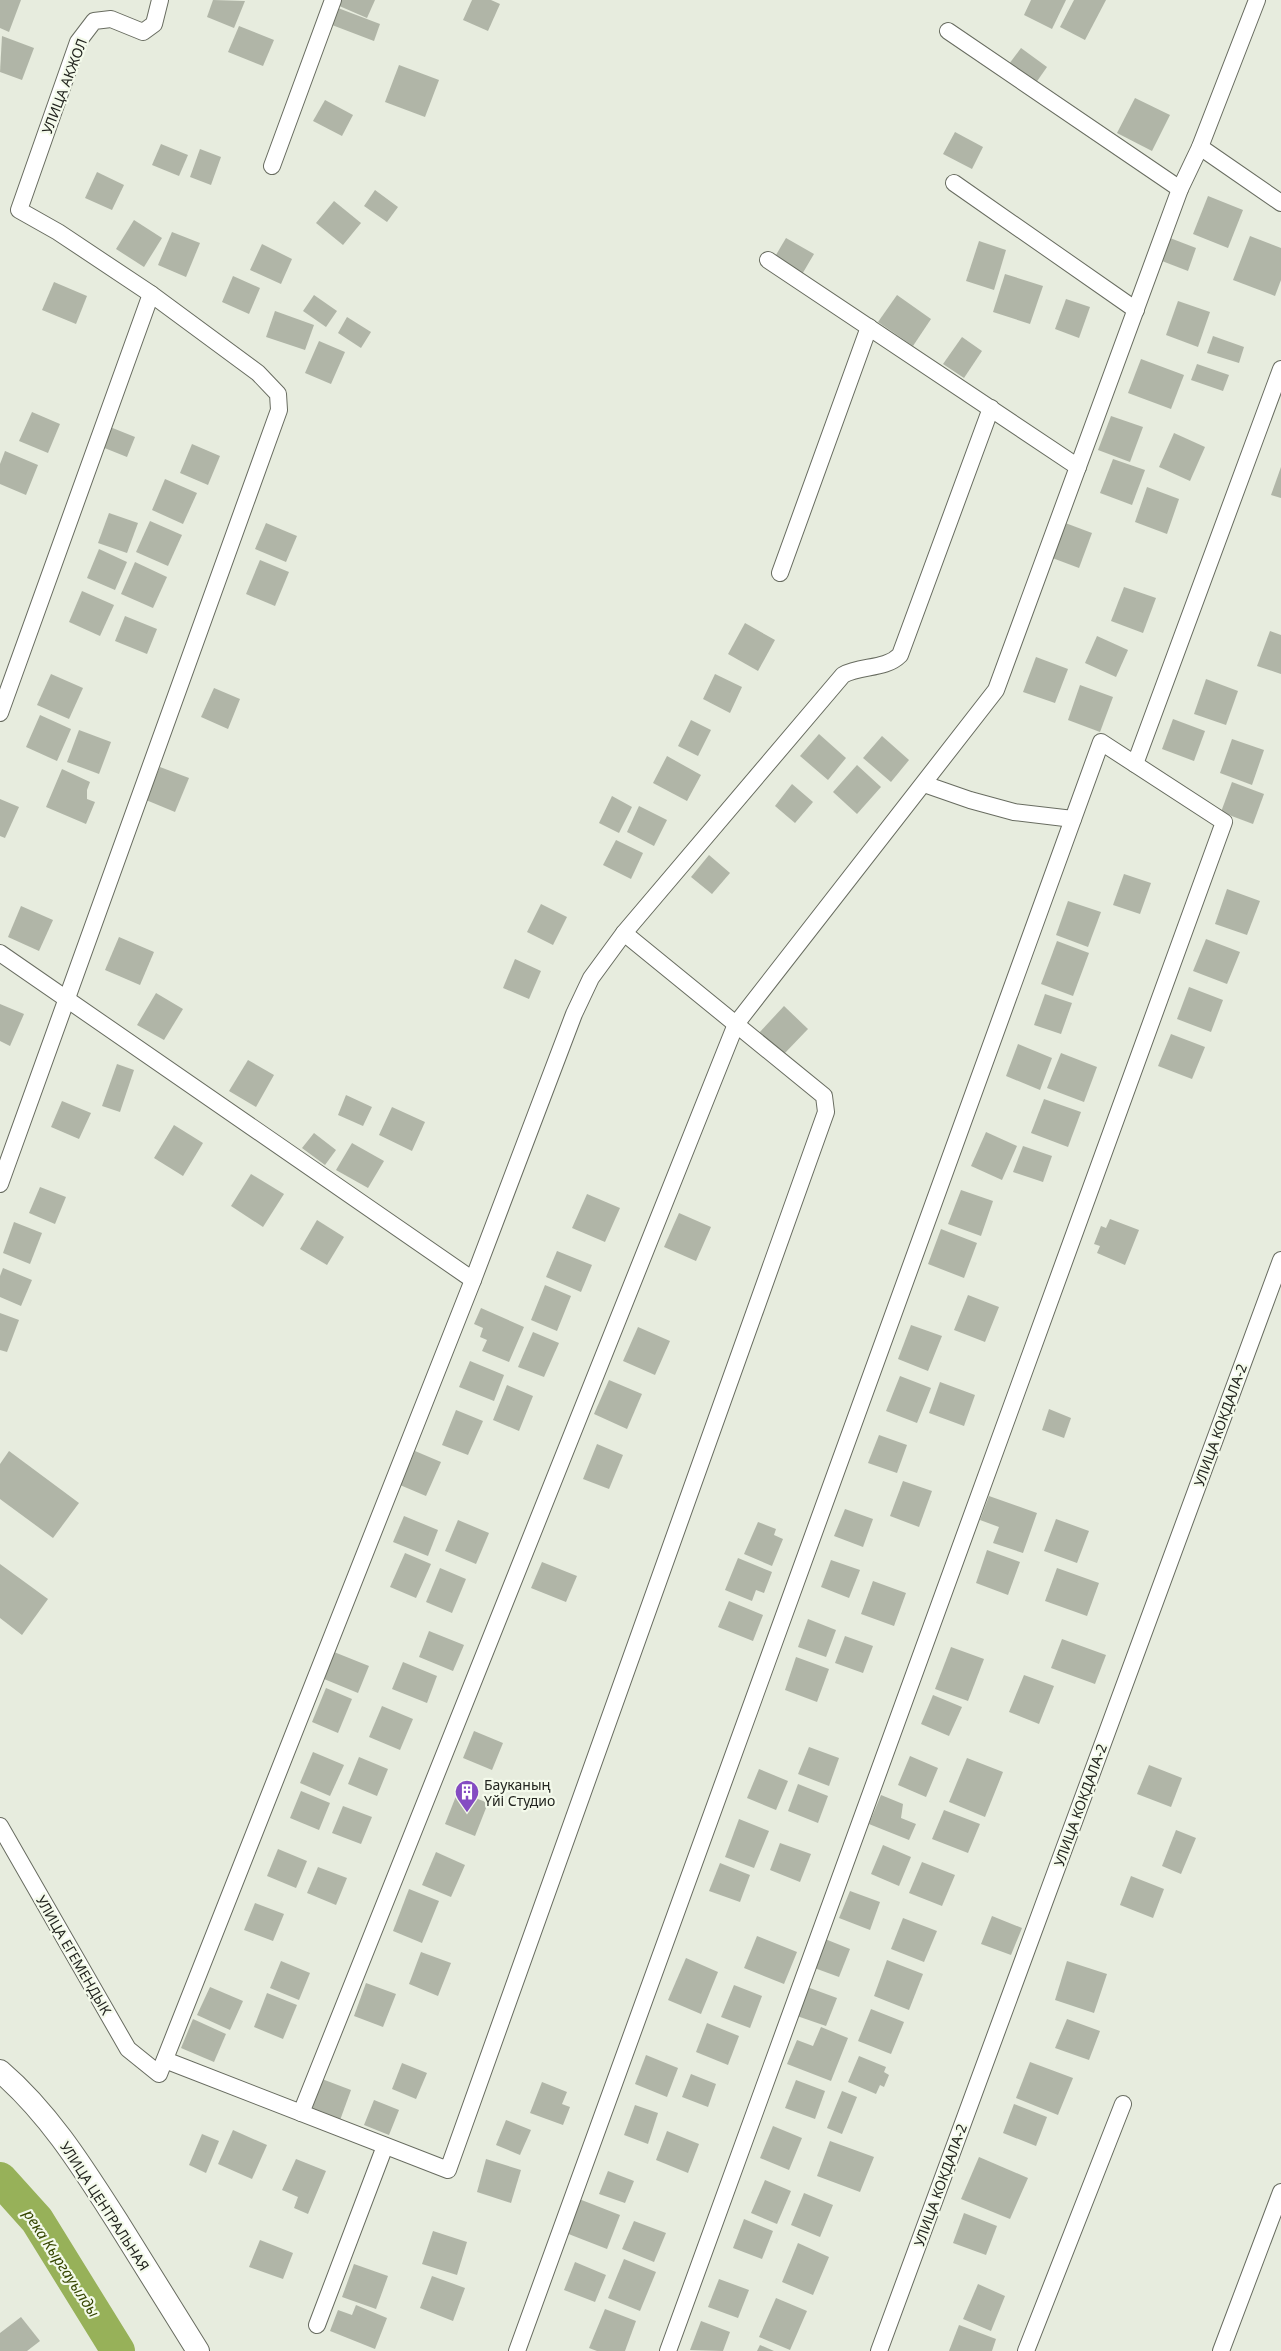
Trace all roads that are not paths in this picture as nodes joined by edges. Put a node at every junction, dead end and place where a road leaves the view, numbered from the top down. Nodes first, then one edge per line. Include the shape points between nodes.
1 (160, 0) edge
2 (333, 0) edge
3 (1257, 0) edge
4 (948, 31) dead end
5 (1200, 147) junction
6 (272, 166) dead end
7 (954, 183) dead end
8 (1180, 189) junction
9 (1281, 203) edge
10 (768, 260) dead end
11 (151, 294) junction
12 (1136, 310) junction
13 (869, 327) junction
14 (1281, 369) edge
15 (991, 408) junction
16 (1078, 467) junction
17 (780, 573) dead end
18 (0, 713) edge
19 (1135, 764) junction
20 (924, 784) junction
21 (1073, 819) junction
22 (624, 933) junction
23 (0, 954) edge
24 (67, 1000) junction
25 (736, 1024) junction
26 (0, 1184) edge
27 (1281, 1260) edge
28 (473, 1280) junction
29 (0, 1826) edge
30 (162, 2067) junction
31 (0, 2071) edge
32 (1123, 2104) dead end
33 (301, 2113) junction
34 (385, 2146) junction
35 (1281, 2192) edge
36 (318, 2325) dead end
37 (198, 2351) edge
38 (517, 2351) edge
39 (668, 2351) edge
40 (879, 2351) edge
41 (1026, 2351) edge
42 (1221, 2351) edge

1 - 11 street, УЛИЦА АКЖОЛ via 154,24 143,32 111,19 94,21 78,42 19,210
2 - 6 street
3 - 5 street
4 - 8 street
5 - 8 street
5 - 9 street
7 - 12 street
8 - 12 street
10 - 13 street
11 - 18 street
11 - 24 street via 258,374 278,394 279,410
12 - 16 street
13 - 15 street
13 - 17 street
14 - 19 street
15 - 16 street
15 - 22 street via 900,655 892,663 855,668 843,675
16 - 20 street via 996,690
19 - 21 street via 1101,742
19 - 39 street via 1224,822
20 - 21 street via 1014,812
20 - 25 street
21 - 38 street
22 - 25 street
22 - 28 street via 591,978 574,1014
23 - 24 street
24 - 26 street
24 - 28 street
25 - 33 street
25 - 34 street, УЛИЦА ЕГЕМЕНДЫК via 824,1096 826,1112 448,2170
27 - 40 street, УЛИЦА КОКДАЛА-2
28 - 30 street
29 - 30 street, УЛИЦА ЕГЕМЕНДЫК via 128,2049
30 - 33 street, УЛИЦА ЕГЕМЕНДЫК
31 - 37 main road, УЛИЦА ЦЕНТРАЛЬНАЯ via 50,2122
32 - 41 street
33 - 34 street, УЛИЦА ЕГЕМЕНДЫК
34 - 36 street
35 - 42 street

